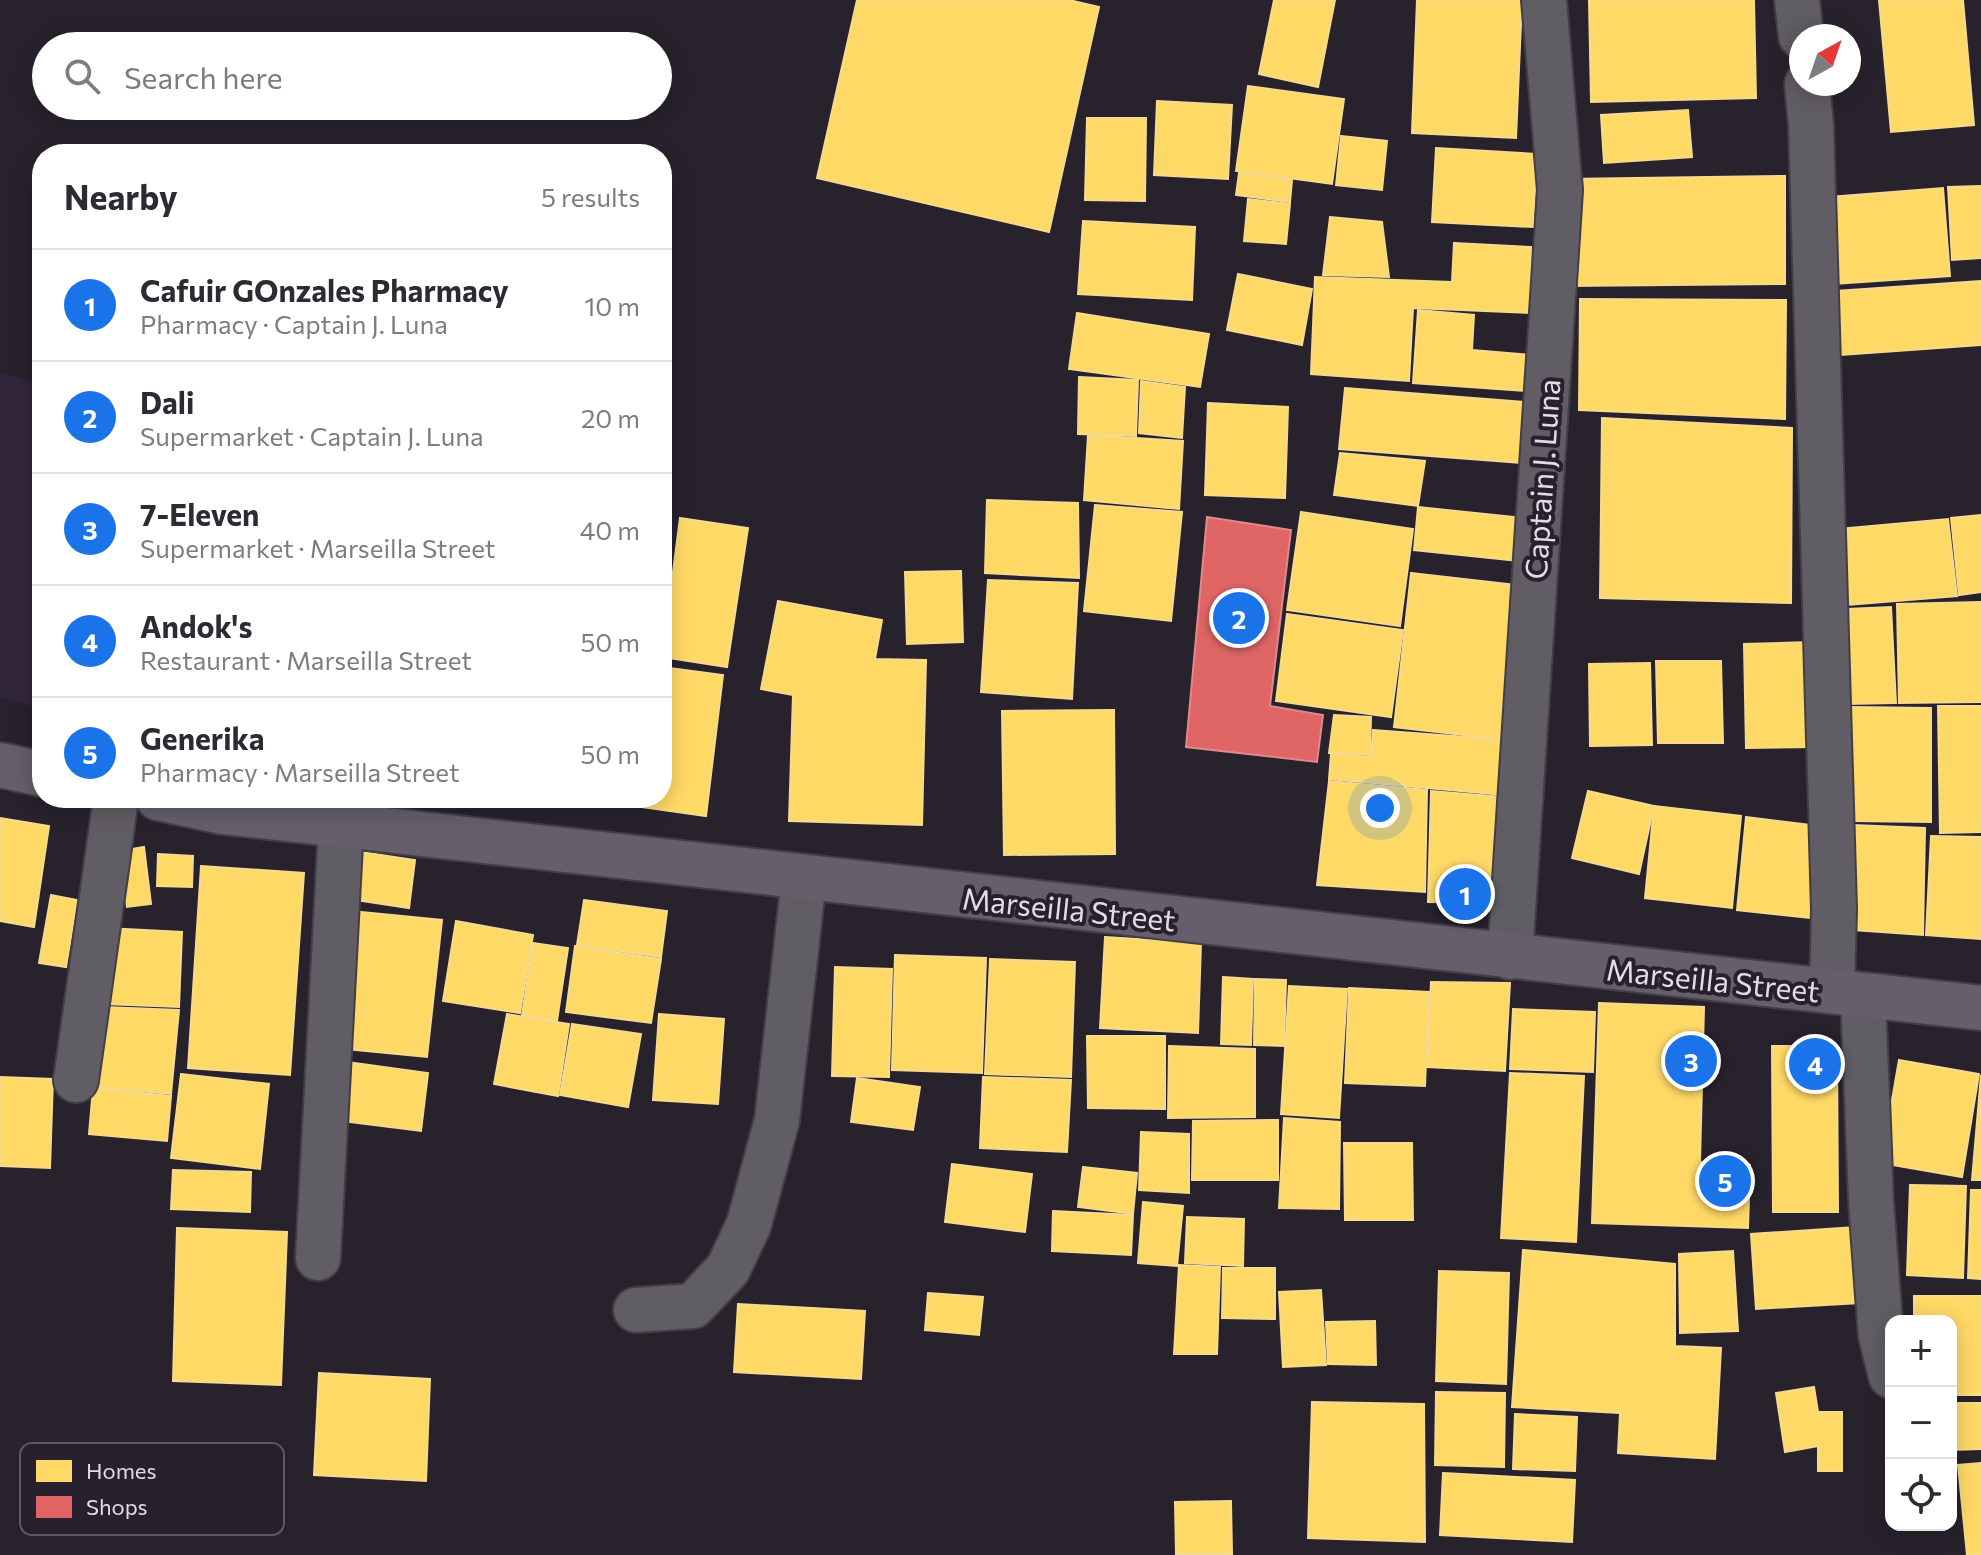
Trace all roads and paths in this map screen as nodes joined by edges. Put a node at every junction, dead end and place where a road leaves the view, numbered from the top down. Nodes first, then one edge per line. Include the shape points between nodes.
1 (1544, 0) edge
2 (1797, 0) edge
3 (1800, 24) edge
4 (1808, 96) edge
5 (0, 765) edge
6 (32, 772) edge
7 (115, 808) edge
8 (242, 808) edge
9 (341, 825) junction
10 (804, 878) junction
11 (1510, 957) junction
12 (1847, 993) junction
13 (1981, 1008) edge
14 (76, 1080) dead end
15 (318, 1258) dead end
16 (636, 1310) dead end
17 (1885, 1346) edge

1 - 11 street, Captain J. Luna via 1560,190
2 - 3 street
4 - 12 street via 1834,909
5 - 6 main road
7 - 14 street
8 - 9 main road, Marseilla Street
9 - 10 main road, Marseilla Street
9 - 15 street
10 - 11 main road, Marseilla Street
10 - 16 street via 777,1120 749,1224 728,1269 693,1306
11 - 12 main road, Marseilla Street
12 - 13 main road, Marseilla Street
12 - 17 street

